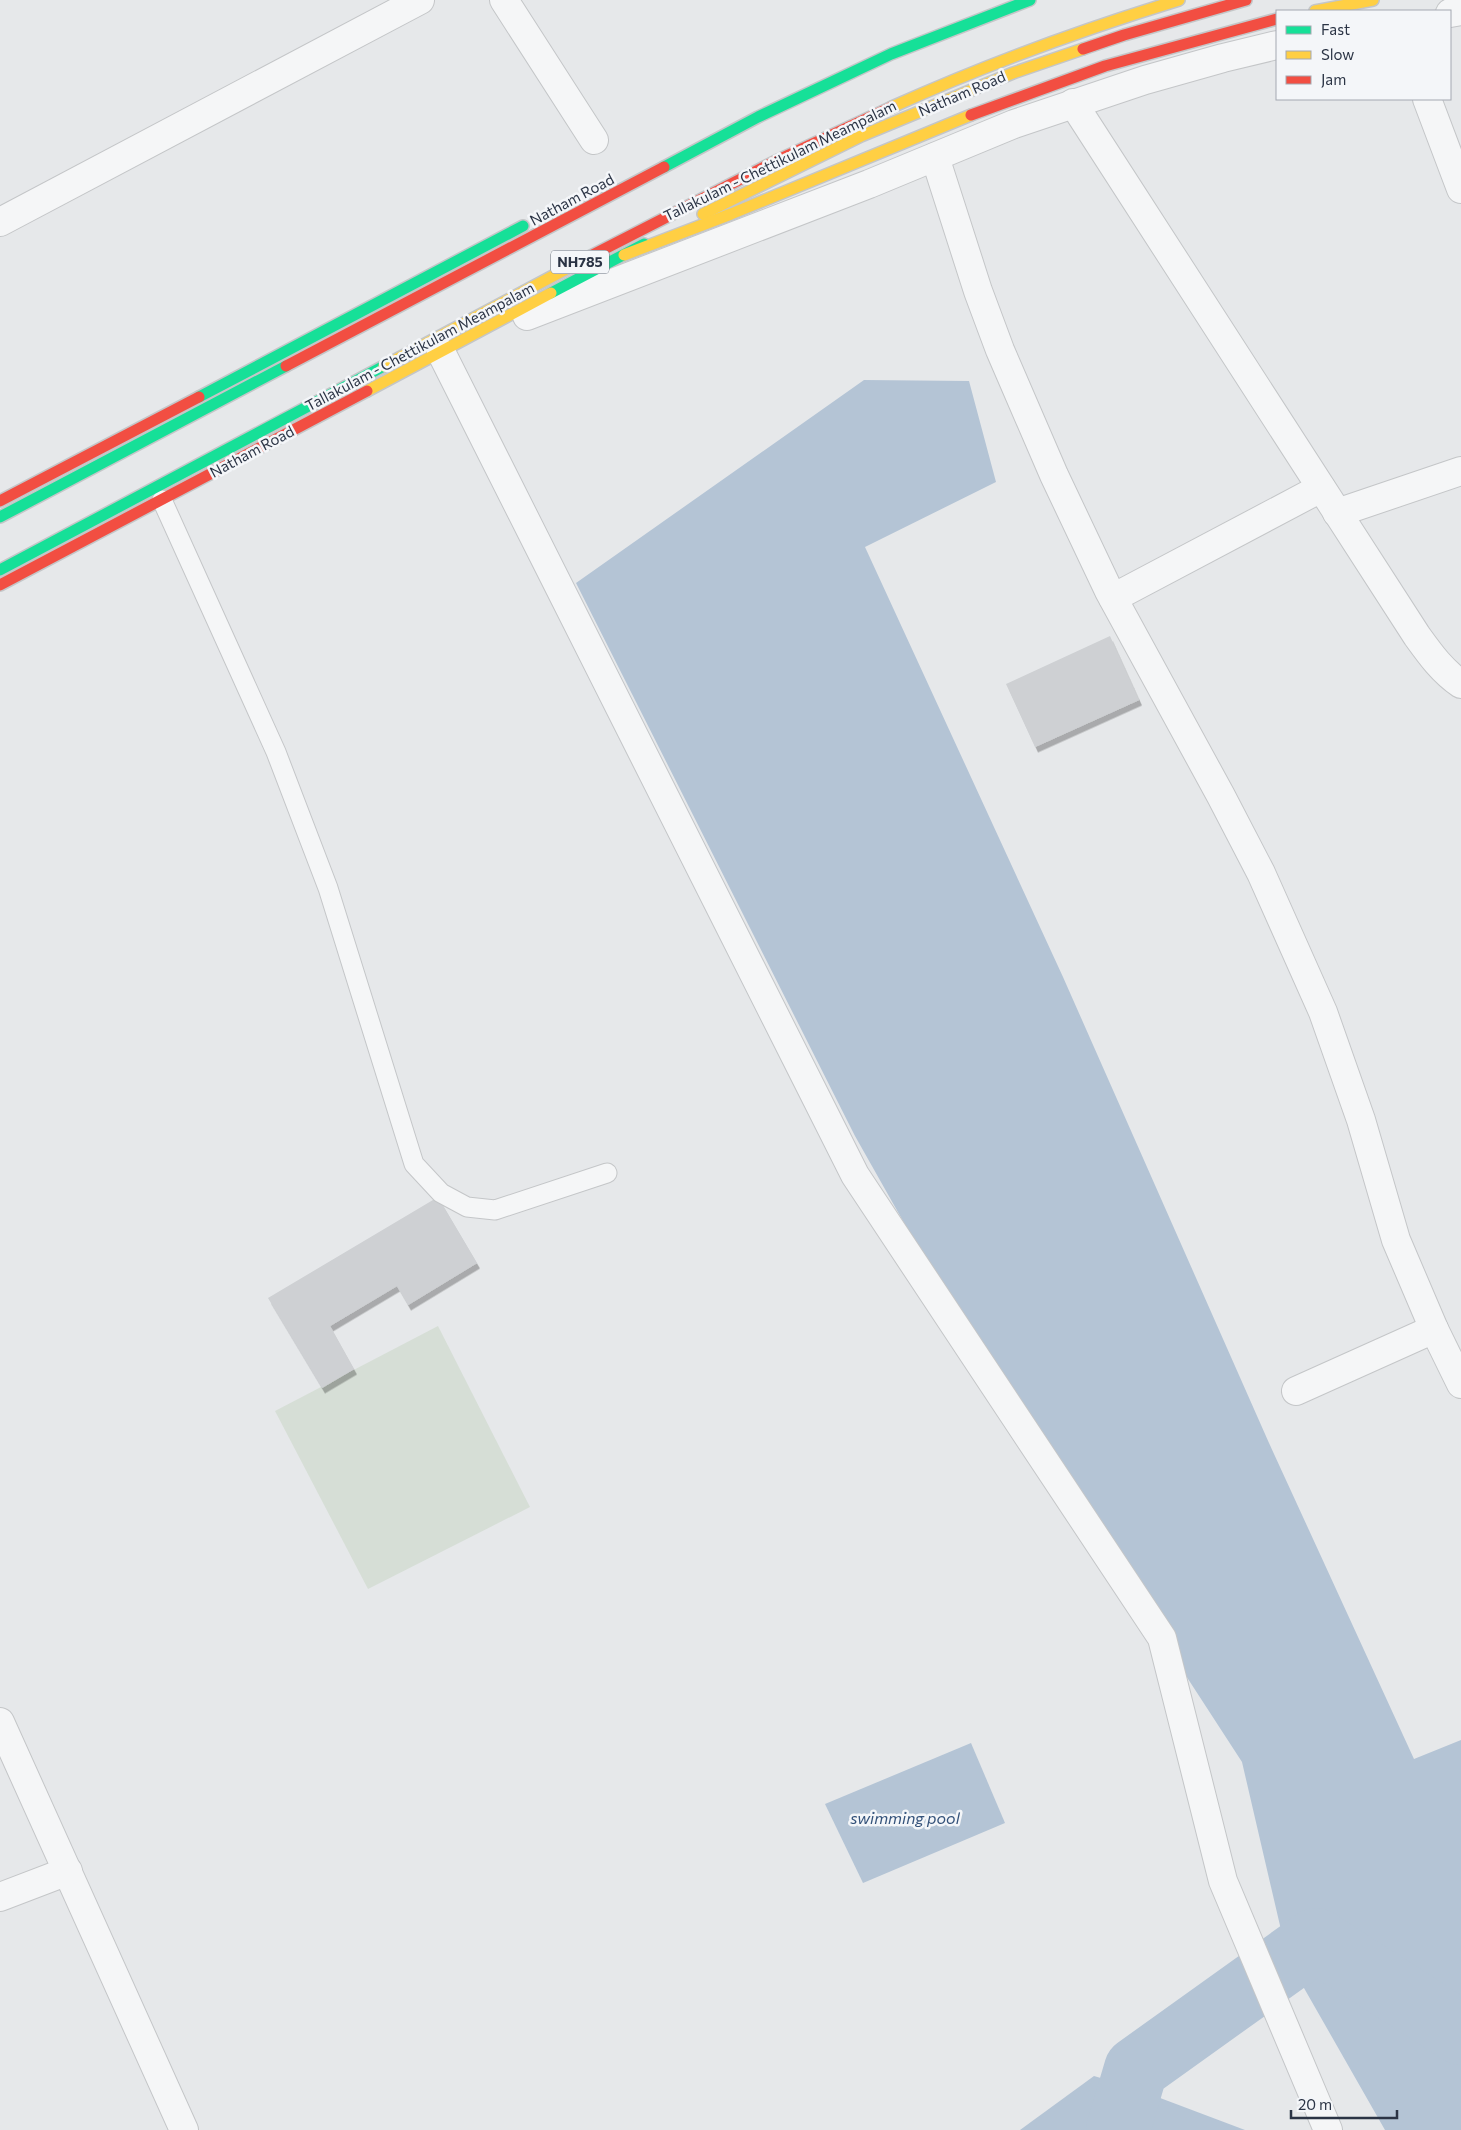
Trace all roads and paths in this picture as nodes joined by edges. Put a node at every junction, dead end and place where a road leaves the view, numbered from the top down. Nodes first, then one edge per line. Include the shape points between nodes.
1 (420, 0) edge
2 (504, 0) edge
3 (1030, 0) edge
4 (1179, 0) edge
5 (1246, 0) edge
6 (1372, 0) edge
7 (1320, 10) edge
8 (1276, 20) edge
9 (898, 39) dead end
10 (1276, 45) edge
11 (870, 51) dead end
12 (1427, 100) edge
13 (1073, 103) junction
14 (594, 140) dead end
15 (934, 157) junction
16 (1461, 189) edge
17 (532, 221) dead end
18 (0, 222) edge
19 (624, 255) junction
20 (450, 347) junction
21 (1461, 471) edge
22 (1320, 488) junction
23 (162, 500) junction
24 (0, 501) edge
25 (1337, 513) junction
26 (0, 517) edge
27 (0, 570) edge
28 (0, 586) edge
29 (1113, 598) junction
30 (1461, 684) edge
31 (607, 1172) dead end
32 (1434, 1329) junction
33 (1461, 1384) edge
34 (1296, 1391) dead end
35 (0, 1722) edge
36 (68, 1871) junction
37 (0, 1897) edge
38 (184, 2130) edge
39 (1328, 2130) edge

1 - 18 street
2 - 14 street
3 - 26 main road, NH785 via 891,54 758,117
4 - 27 main road, Tallakulam - Chettikulam Meampalam / NH785 via 1030,49 895,103 842,128 649,226
5 - 19 main road, Natham Road via 1124,34 1013,72 861,136
6 - 7 main road
8 - 19 main road via 1118,61 1050,84
9 - 11 main road
10 - 13 street via 1191,66
12 - 16 street
13 - 15 street
13 - 22 street
15 - 20 street
15 - 29 street via 978,291 1016,389
17 - 24 main road, Natham Road
19 - 20 main road, Natham Road
20 - 23 main road, Natham Road
20 - 39 street via 855,1175 1162,1638 1223,1881
21 - 25 street
22 - 25 street
22 - 29 street
23 - 28 main road, Natham Road
23 - 31 lane via 280,761 328,888 414,1164 441,1193 467,1207 495,1210
25 - 30 street via 1417,636 1437,663
29 - 32 street via 1221,796 1292,940 1343,1066 1396,1240
32 - 33 street
32 - 34 street
35 - 36 street
36 - 37 street
36 - 38 street

